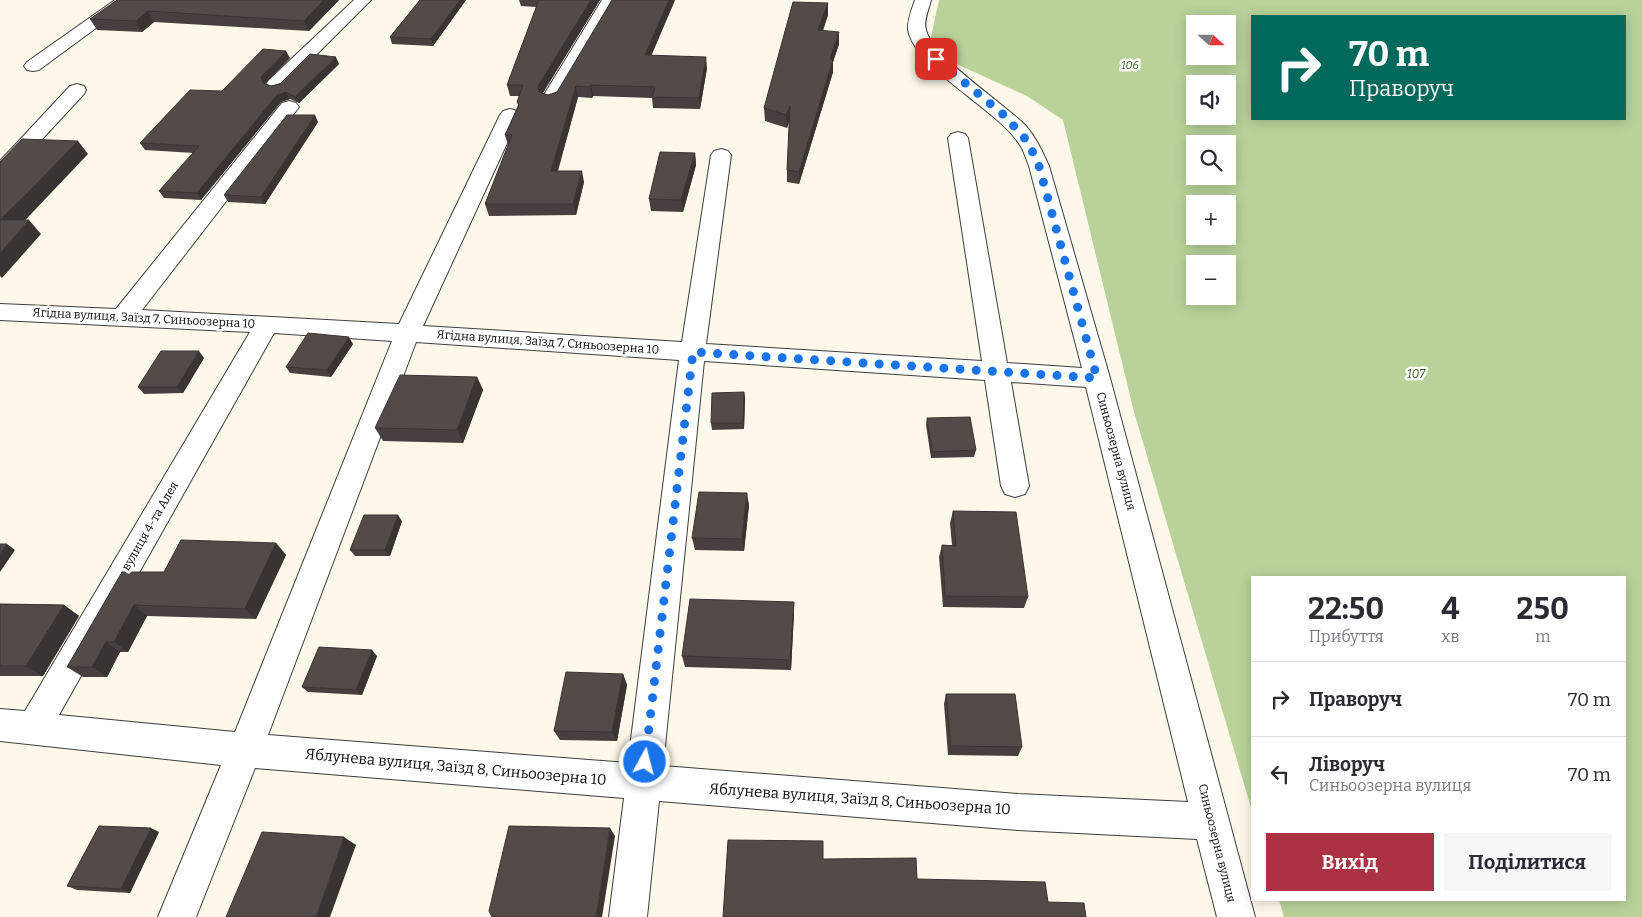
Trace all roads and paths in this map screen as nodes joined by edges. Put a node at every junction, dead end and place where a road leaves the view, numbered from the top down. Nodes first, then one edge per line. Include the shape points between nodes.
1 (126, 0) edge
2 (363, 0) edge
3 (610, 0) edge
4 (923, 0) edge
5 (33, 66) dead end
6 (275, 85) edge
7 (77, 90) dead end
8 (551, 98) edge
9 (289, 107) dead end
10 (510, 115) dead end
11 (958, 138) dead end
12 (722, 155) dead end
13 (0, 173) edge
14 (0, 312) edge
15 (124, 316) junction
16 (267, 324) junction
17 (407, 333) junction
18 (693, 352) junction
19 (996, 371) junction
20 (1097, 378) junction
21 (1015, 486) dead end
22 (16, 727) edge
23 (245, 750) junction
24 (643, 782) junction
25 (1212, 821) junction
26 (177, 917) edge
27 (628, 917) edge
28 (1236, 917) edge

1 - 5 street
2 - 6 street
3 - 8 street
4 - 20 street, Синьоозерна вулиця via 916,29 921,43 1004,115 1028,142 1039,166
7 - 13 street
9 - 15 street
10 - 17 street
11 - 19 street
12 - 18 street
14 - 15 street, Ягідна вулиця, Заїзд 7, Синьоозерна 10
15 - 16 street, Ягідна вулиця, Заїзд 7, Синьоозерна 10
16 - 17 street, Ягідна вулиця, Заїзд 7, Синьоозерна 10
16 - 22 street, вулиця 4-та Алея
17 - 18 street, Ягідна вулиця, Заїзд 7, Синьоозерна 10
17 - 23 street
18 - 19 street, Ягідна вулиця, Заїзд 7, Синьоозерна 10
18 - 24 street
19 - 20 street, Ягідна вулиця, Заїзд 7, Синьоозерна 10
19 - 21 street
20 - 25 street, Синьоозерна вулиця
22 - 23 street, Яблунева вулиця, Заїзд 8, Синьоозерна 10
23 - 24 street, Яблунева вулиця, Заїзд 8, Синьоозерна 10
23 - 26 street
24 - 25 street, Яблунева вулиця, Заїзд 8, Синьоозерна 10 via 1124,819
24 - 27 street
25 - 28 street, Синьоозерна вулиця

